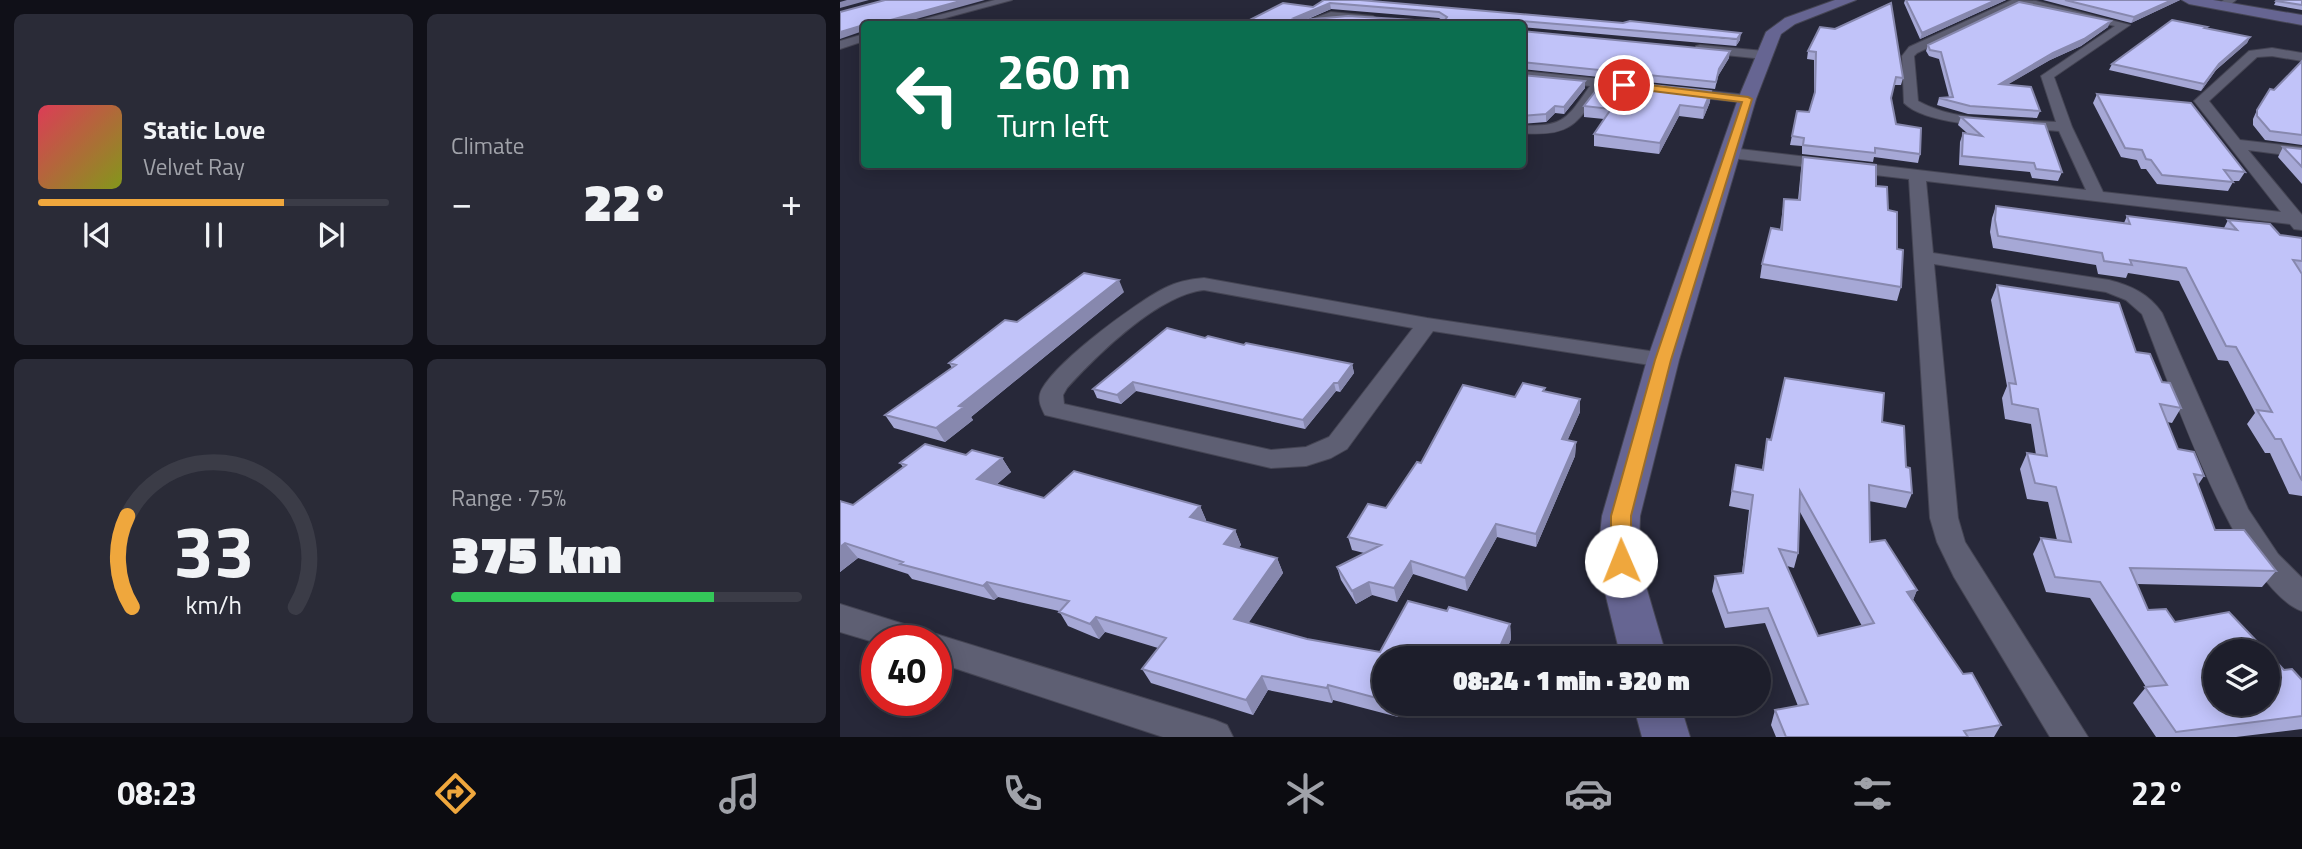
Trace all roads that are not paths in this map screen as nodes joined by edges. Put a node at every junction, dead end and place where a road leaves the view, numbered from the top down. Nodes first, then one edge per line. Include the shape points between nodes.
1 (1007, 0) edge
2 (1849, 0) edge
3 (2189, 0) edge
4 (2226, 3) edge
5 (1379, 19) edge
6 (2302, 20) edge
7 (924, 21) edge
8 (1313, 21) edge
9 (840, 32) edge
10 (861, 37) edge
11 (861, 39) edge
12 (840, 45) edge
13 (1684, 48) edge
14 (1764, 55) junction
15 (2302, 57) edge
16 (1526, 75) edge
17 (1599, 82) junction
18 (1639, 87) edge
19 (1666, 90) edge
20 (1748, 99) junction
21 (2065, 127) junction
22 (1526, 129) edge
23 (2235, 144) junction
24 (2302, 152) edge
25 (1731, 153) junction
26 (1917, 174) junction
27 (2096, 194) junction
28 (2300, 222) edge
29 (1924, 257) junction
30 (1427, 324) junction
31 (1663, 360) junction
32 (2302, 598) edge
33 (840, 618) edge
34 (863, 625) edge
35 (1641, 646) edge
36 (952, 653) edge
37 (1660, 716) edge
38 (1215, 737) edge
39 (1666, 737) edge
40 (2070, 737) edge

1 - 7 street
2 - 14 street via 1784,24 1774,33
3 - 4 street
4 - 6 street
5 - 8 street via 1331,15
9 - 10 street
11 - 12 street
13 - 14 street
14 - 20 street
15 - 23 street via 2253,54 2202,98
16 - 17 street
17 - 18 street
17 - 22 street via 1564,127
19 - 20 street
20 - 25 street
21 - 21 street via 2047,76 2124,27 2121,22 2016,2 1908,56 1911,103 1923,111
21 - 27 street
23 - 24 street
23 - 28 street
25 - 26 street
25 - 31 street
26 - 27 street
26 - 29 street
27 - 28 street
29 - 32 street via 2109,286 2146,304 2236,513 2268,562
29 - 40 street via 1944,518 1964,568
30 - 30 street via 1219,285 1190,286 1132,319 1071,371 1051,401 1054,409 1064,413 1271,459 1299,459 1321,454 1338,443
30 - 31 street
31 - 35 street via 1621,516 1622,576
33 - 34 street
36 - 38 street
37 - 39 street

